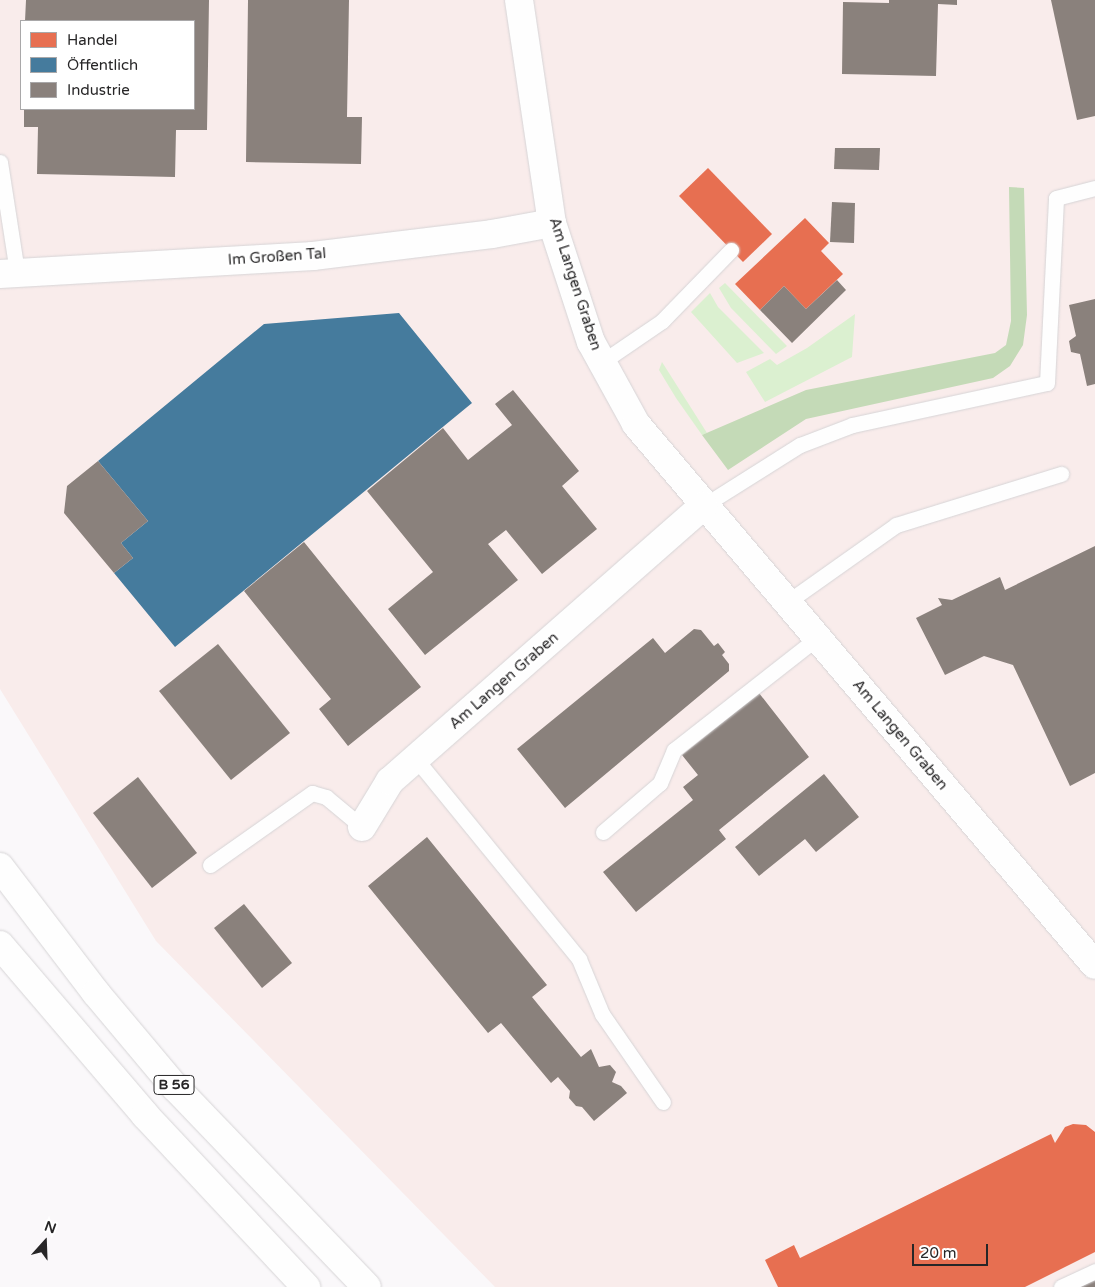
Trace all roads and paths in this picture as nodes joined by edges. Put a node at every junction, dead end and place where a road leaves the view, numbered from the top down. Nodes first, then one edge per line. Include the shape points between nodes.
1 (518, 0) edge
2 (0, 162) edge
3 (1095, 188) edge
4 (552, 223) junction
5 (731, 250) dead end
6 (8, 273) edge
7 (602, 362) junction
8 (1061, 474) dead end
9 (703, 506) junction
10 (786, 602) junction
11 (816, 638) junction
12 (416, 759) junction
13 (362, 828) joint
14 (604, 832) dead end
15 (210, 866) dead end
16 (0, 867) edge
17 (0, 945) edge
18 (1095, 965) edge
19 (663, 1102) dead end
20 (1095, 1271) edge
21 (306, 1287) edge
22 (367, 1287) edge
23 (1061, 1287) edge

1 - 4 street, Am Langen Graben
2 - 6 lane
3 - 9 lane via 1056,198 1048,383 852,425 800,445
4 - 6 street, Im Großen Tal via 492,234 313,256
4 - 7 street, Am Langen Graben via 591,342
5 - 7 lane via 662,321
7 - 9 street, Am Langen Graben via 636,424
8 - 10 lane via 896,526
9 - 10 street, Am Langen Graben
9 - 12 street, Am Langen Graben
10 - 11 street, Am Langen Graben
11 - 14 lane via 674,750 660,783
11 - 18 street, Am Langen Graben
12 - 13 street, Am Langen Graben via 390,781
12 - 19 lane via 579,960 602,1014
13 - 15 lane via 326,798 312,793
16 - 22 street, B 56 via 96,994 175,1087
17 - 21 street, B 56 via 145,1115
20 - 23 lane

